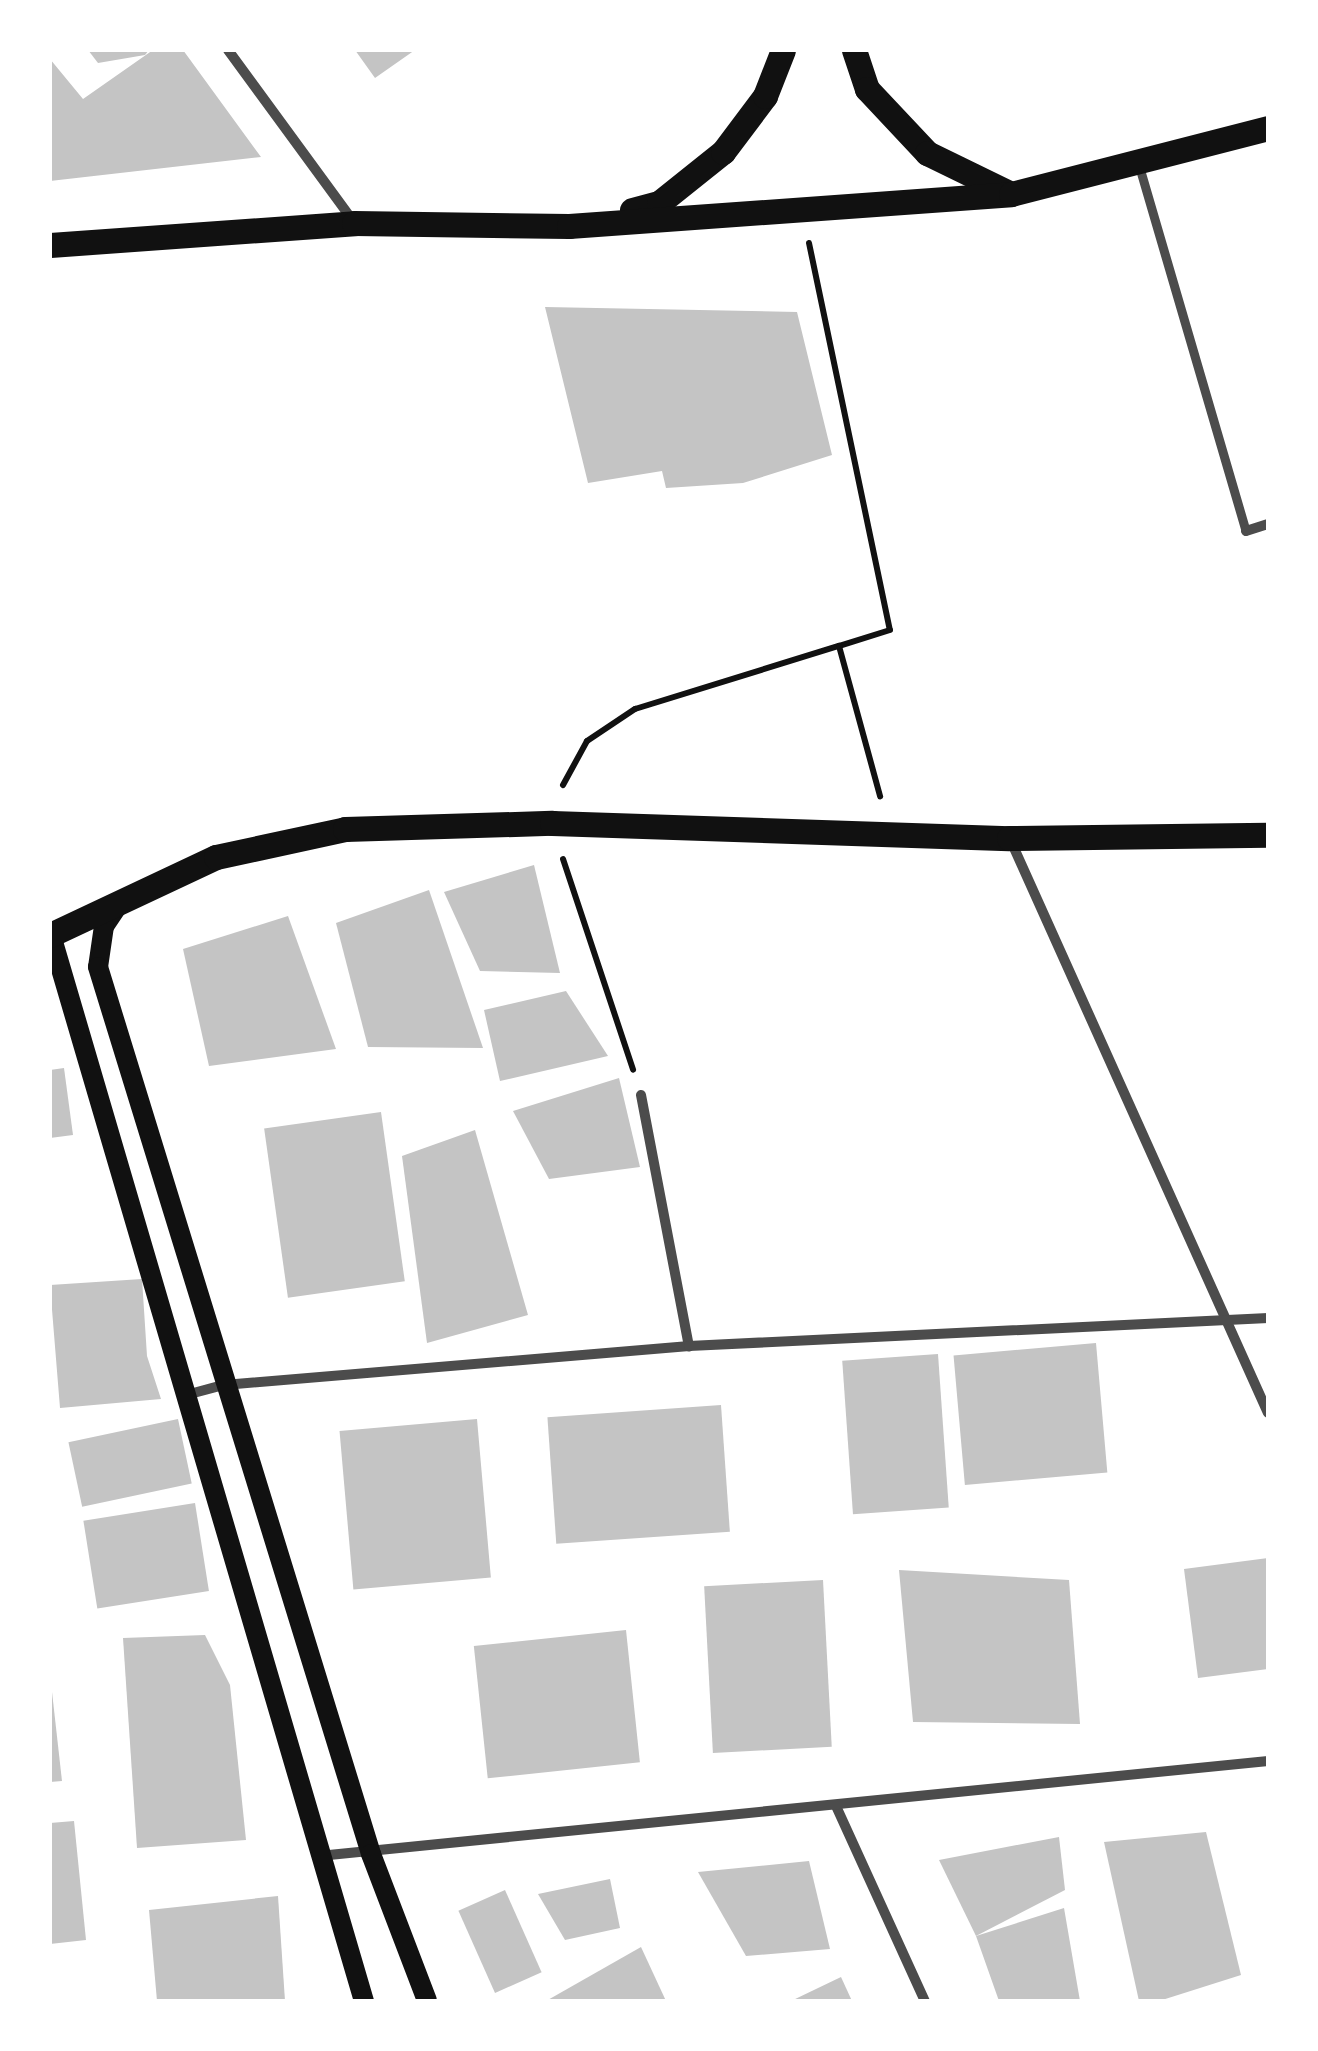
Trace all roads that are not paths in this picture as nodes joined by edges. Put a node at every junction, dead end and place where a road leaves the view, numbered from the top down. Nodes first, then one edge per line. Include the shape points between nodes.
1 (228, 50) edge
2 (783, 50) edge
3 (854, 50) edge
4 (1268, 128) edge
5 (1138, 163) junction
6 (1011, 194) junction
7 (354, 223) junction
8 (569, 226) junction
9 (54, 240) edge
10 (1268, 524) edge
11 (1246, 531) joint
12 (1268, 836) edge
13 (1010, 838) junction
14 (121, 900) junction
15 (50, 934) edge
16 (640, 1095) road end
17 (1268, 1318) edge
18 (1227, 1320) junction
19 (689, 1346) junction
20 (224, 1385) junction
21 (186, 1395) junction
22 (1268, 1413) edge
23 (1268, 1760) edge
24 (836, 1806) junction
25 (371, 1854) junction
26 (318, 1856) junction
27 (364, 2001) edge
28 (426, 2001) edge
29 (924, 2001) edge

1 - 7 street
2 - 8 main road via 765,96 723,152 659,203
3 - 6 main road via 867,89 928,153
4 - 5 main road
5 - 6 main road
5 - 11 street
6 - 8 main road
7 - 8 main road
7 - 9 main road
10 - 11 street
12 - 13 main road
13 - 14 main road via 552,823 345,829 216,857
13 - 18 street
14 - 15 main road
14 - 20 main road via 104,926 98,968
15 - 21 main road
16 - 19 street
17 - 18 street
18 - 19 street
18 - 22 street
19 - 20 street
20 - 21 street
20 - 25 main road
21 - 26 main road
23 - 24 street
24 - 25 street
24 - 29 street
25 - 26 street
25 - 28 main road
26 - 27 main road

